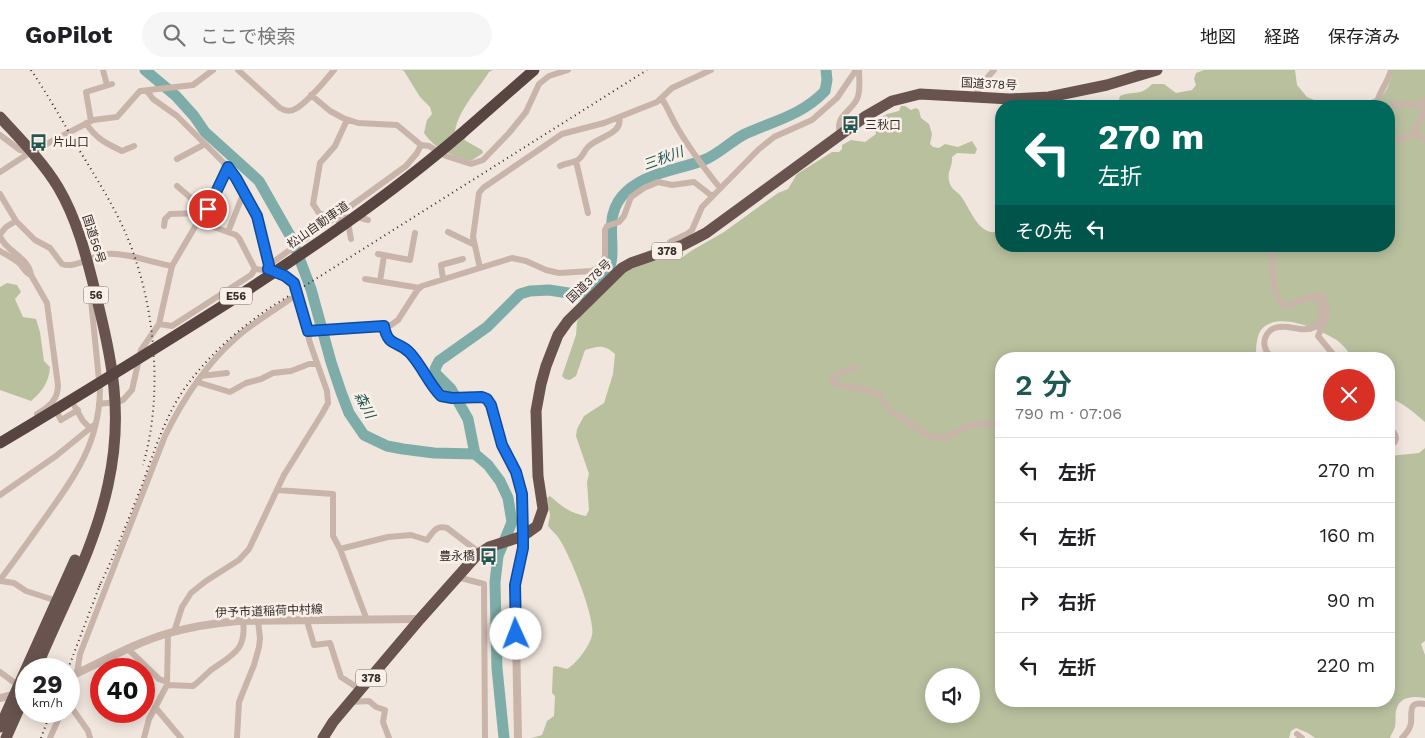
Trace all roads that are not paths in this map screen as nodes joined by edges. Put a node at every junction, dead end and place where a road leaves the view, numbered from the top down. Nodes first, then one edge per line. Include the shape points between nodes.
1 (103, 70) edge
2 (213, 70) edge
3 (238, 70) edge
4 (334, 70) edge
5 (534, 70) edge
6 (568, 70) edge
7 (711, 70) edge
8 (858, 70) edge
9 (994, 70) edge
10 (1157, 70) edge
11 (1391, 70) edge
12 (149, 91) junction
13 (311, 95) junction
14 (974, 97) junction
15 (662, 99) junction
16 (1425, 99) edge
17 (1378, 100) edge
18 (1395, 106) edge
19 (1425, 109) edge
20 (0, 117) edge
21 (619, 117) junction
22 (348, 120) junction
23 (89, 122) junction
24 (840, 134) junction
25 (1414, 134) junction
26 (0, 135) edge
27 (1425, 140) edge
28 (1395, 142) edge
29 (204, 144) junction
30 (422, 145) junction
31 (134, 146) dead end
32 (32, 152) junction
33 (177, 159) dead end
34 (576, 161) junction
35 (560, 166) dead end
36 (228, 167) junction
37 (0, 172) edge
38 (177, 186) dead end
39 (720, 188) junction
40 (244, 192) junction
41 (0, 194) edge
42 (712, 196) junction
43 (206, 211) junction
44 (588, 213) dead end
45 (335, 218) junction
46 (368, 220) dead end
47 (16, 221) junction
48 (164, 226) dead end
49 (228, 232) junction
50 (448, 232) dead end
51 (415, 233) dead end
52 (0, 235) edge
53 (351, 239) dead end
54 (473, 244) junction
55 (670, 250) junction
56 (0, 251) edge
57 (1272, 252) edge
58 (463, 259) dead end
59 (89, 264) junction
60 (172, 266) junction
61 (268, 267) junction
62 (480, 268) junction
63 (255, 269) junction
64 (31, 275) junction
65 (365, 279) dead end
66 (444, 279) junction
67 (380, 281) junction
68 (420, 288) junction
69 (1314, 296) junction
70 (290, 299) dead end
71 (159, 324) junction
72 (384, 326) junction
73 (310, 330) junction
74 (1267, 352) edge
75 (1331, 352) edge
76 (317, 364) junction
77 (856, 368) dead end
78 (227, 373) dead end
79 (199, 379) junction
80 (116, 402) junction
81 (52, 403) junction
82 (99, 404) junction
83 (995, 424) edge
84 (93, 426) junction
85 (0, 437) edge
86 (0, 443) edge
87 (114, 451) junction
88 (277, 490) junction
89 (0, 495) edge
90 (519, 537) junction
91 (340, 549) junction
92 (485, 550) junction
93 (457, 576) junction
94 (0, 580) edge
95 (57, 601) junction
96 (420, 619) junction
97 (367, 620) junction
98 (243, 621) junction
99 (258, 621) junction
100 (307, 621) junction
101 (171, 633) junction
102 (128, 649) junction
103 (35, 658) edge
104 (41, 658) edge
105 (78, 658) edge
106 (80, 671) edge
107 (0, 672) edge
108 (167, 683) junction
109 (15, 686) edge
110 (361, 690) junction
111 (15, 694) edge
112 (0, 698) edge
113 (350, 702) junction
114 (15, 703) edge
115 (1425, 704) edge
116 (155, 707) joint
117 (15, 712) edge
118 (80, 720) edge
119 (57, 723) edge
120 (148, 723) edge
121 (0, 727) edge
122 (6, 738) edge
123 (50, 738) edge
124 (90, 738) edge
125 (144, 738) edge
126 (182, 738) edge
127 (237, 738) edge
128 (323, 738) edge
129 (389, 738) edge
130 (485, 738) edge
131 (518, 738) edge
132 (1402, 738) edge

1 - 23 street via 110,85 86,92
2 - 12 street via 192,85
3 - 13 street via 284,110 294,110
4 - 13 street
5 - 86 highway, 松山自動車道 / E56, bridge via 431,160 334,231 124,369
6 - 30 street via 548,76 539,84 526,112 483,160 462,162
7 - 15 street via 672,88
8 - 24 street via 858,98 840,119
8 - 39 street via 845,89 812,120 766,142
9 - 14 street
10 - 14 highway, 国道378号 / 378 via 1108,85 1049,97
11 - 17 street
12 - 23 street via 138,92 117,117
12 - 29 street via 149,95 177,116
13 - 22 street via 330,111
14 - 24 highway, 国道378号 / 378 via 927,94 905,97 879,107
15 - 21 street
15 - 39 street via 697,158
16 - 18 street via 1416,107
19 - 25 street
20 - 32 highway, 国道56号 / 56
21 - 34 street via 618,128 588,147
21 - 54 street via 562,134 483,188 479,193
22 - 30 street via 398,125
22 - 45 street via 336,146 320,163 313,200 319,213
23 - 31 street via 95,136 113,147 122,151
23 - 32 street
24 - 55 highway, 国道378号 / 378 via 706,233
25 - 27 street
25 - 28 street
26 - 32 street via 20,150
29 - 33 street
29 - 36 street
30 - 45 street via 406,166
32 - 37 street
32 - 59 highway, 国道56号 / 56 via 58,186
34 - 35 street
34 - 44 street
36 - 40 street
36 - 43 street
38 - 43 street
39 - 42 street
40 - 49 street
40 - 61 street via 257,216
41 - 47 street
42 - 55 street via 698,213 692,230 670,242
42 - 62 street via 694,182 672,185 658,182 644,188 631,197 619,222 604,230 603,265 592,271 559,274 512,258
43 - 48 street via 170,214
45 - 46 street
45 - 53 street via 349,228
45 - 61 street
47 - 52 street
47 - 59 street via 35,240 50,248 62,264
49 - 60 street via 199,223
49 - 63 street via 240,238
50 - 54 street
51 - 67 street via 410,260 381,255
52 - 64 street via 29,267
54 - 62 street
55 - 90 highway, 国道378号 / 378 via 622,268 575,313 558,336 537,401 542,514 537,526
56 - 64 street
57 - 69 street via 1280,303 1289,306
58 - 66 street via 441,265
59 - 60 street via 94,256 109,254
59 - 80 highway, 国道56号 / 56 via 110,355
59 - 82 street
60 - 71 street
61 - 63 street
61 - 73 street via 294,283
62 - 66 street
63 - 71 street via 251,275 172,326
64 - 81 street via 48,307 58,385 57,396
65 - 67 street
66 - 68 street
67 - 68 street
68 - 72 street via 398,320
69 - 74 street via 1322,311 1315,328 1305,330 1280,326 1264,337
69 - 75 street via 1325,301 1326,317 1318,336
70 - 79 street via 235,339
71 - 80 street via 141,350 132,390 123,400
72 - 73 street
72 - 90 street via 389,340 408,351 438,394 452,398 482,397 490,402 502,445 516,472 522,494
73 - 76 street
76 - 79 street via 273,373 230,392
76 - 88 street via 328,403
77 - 83 street via 836,375 833,383 880,395 891,411 926,434 940,438 968,426
78 - 79 street
79 - 105 street via 180,405 165,436
80 - 82 street
80 - 87 highway, 国道56号 / 56
81 - 84 street via 62,420 77,409 83,421
81 - 85 street
82 - 84 street
84 - 89 street
84 - 94 street via 80,467
87 - 95 highway, 国道56号 / 56 via 95,511
87 - 104 highway, 国道56号 / 56 via 101,513
88 - 91 street via 333,494 332,533
88 - 101 street via 245,555 191,593
90 - 92 highway, 国道378号 / 378
90 - 131 street via 523,548 515,585
91 - 92 street via 388,537 411,535 427,540 435,529 442,527
91 - 97 street
92 - 93 highway, 国道378号 / 378
93 - 96 highway, 国道378号 / 378
93 - 130 street via 484,584
94 - 95 street
95 - 103 highway, 国道56号 / 56
96 - 97 street, 伊予市道稲荷中村線
96 - 110 highway, 国道378号 / 378
97 - 100 street, 伊予市道稲荷中村線
98 - 99 street, 伊予市道稲荷中村線
98 - 101 street, 伊予市道稲荷中村線
98 - 108 street via 242,642 230,658 193,686
99 - 100 street, 伊予市道稲荷中村線
99 - 127 street via 260,647 239,702
100 - 110 street via 314,645 330,643 341,677
101 - 102 street, 伊予市道稲荷中村線
101 - 108 street
102 - 106 street, 伊予市道稲荷中村線
102 - 108 street
107 - 109 street
108 - 116 street
110 - 113 highway, 国道378号 / 378
111 - 112 street
113 - 128 highway, 国道378号 / 378
113 - 129 street via 369,701 376,708 385,710 384,722
114 - 121 highway, 国道56号 / 56
115 - 132 street via 1414,705 1410,712 1410,727
116 - 126 street
117 - 122 highway, 国道56号 / 56
118 - 124 street
119 - 123 street
120 - 125 street

